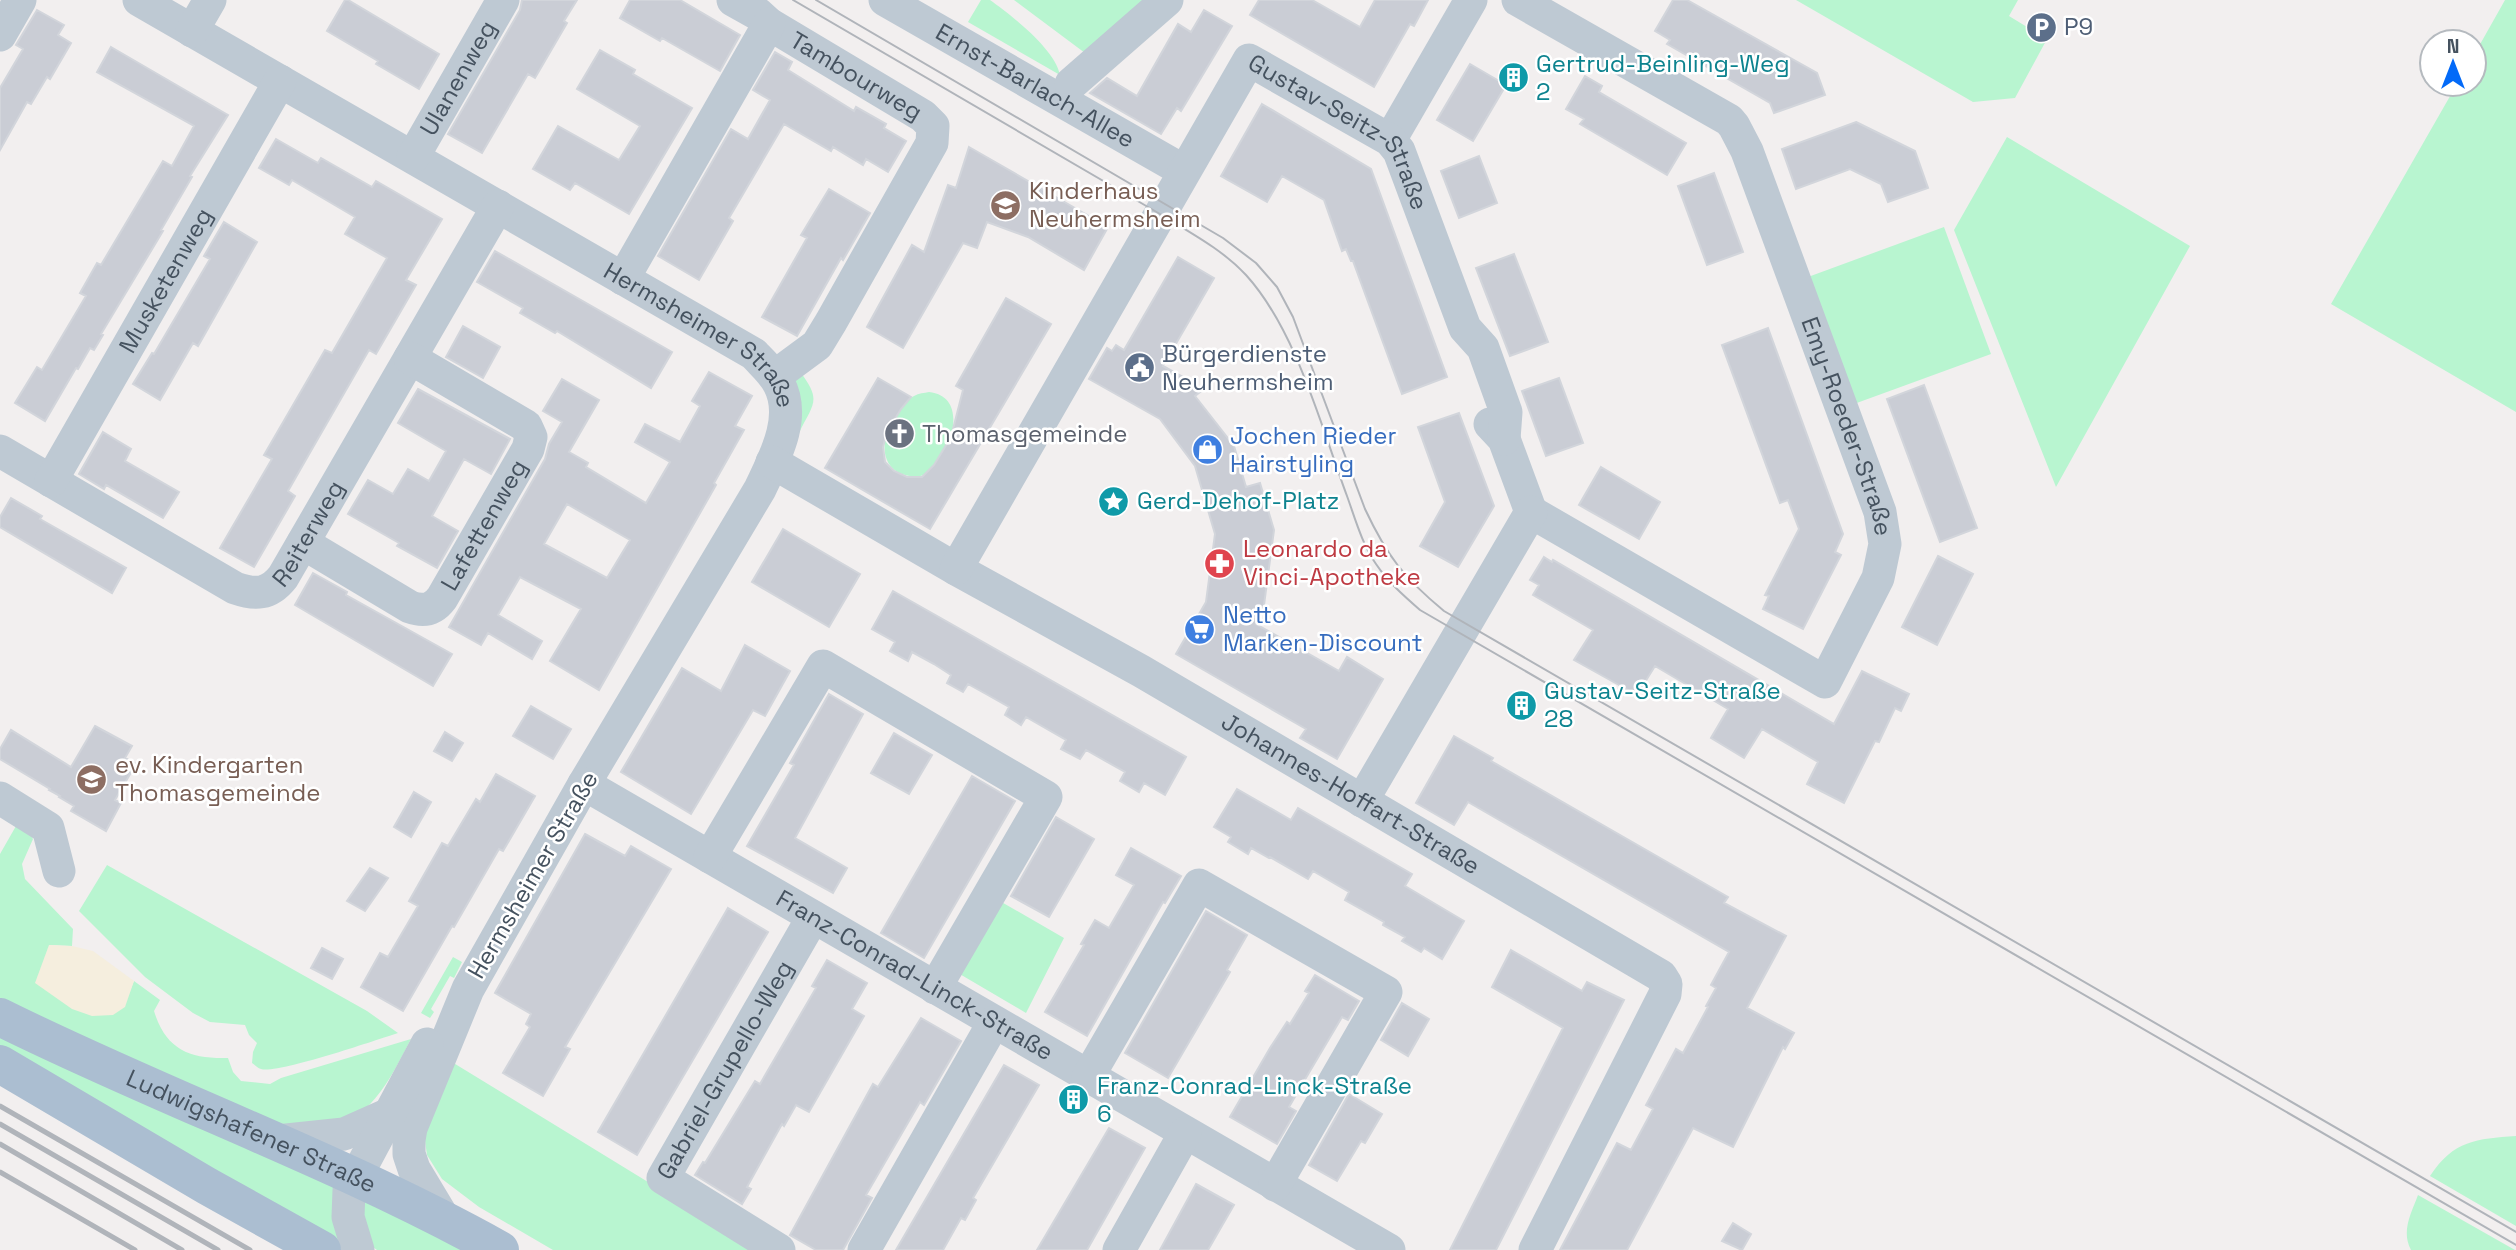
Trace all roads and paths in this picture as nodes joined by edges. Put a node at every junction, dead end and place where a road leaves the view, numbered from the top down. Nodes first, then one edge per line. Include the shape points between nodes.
1 (20, 0) edge
2 (139, 0) edge
3 (210, 0) edge
4 (503, 0) edge
5 (733, 0) edge
6 (886, 0) edge
7 (1167, 0) edge
8 (1471, 0) edge
9 (1518, 0) edge
10 (769, 24) junction
11 (192, 31) junction
12 (0, 35) edge
13 (280, 80) junction
14 (1071, 84) dead end
15 (1390, 139) junction
16 (413, 158) junction
17 (1184, 171) junction
18 (498, 206) junction
19 (623, 279) junction
20 (410, 359) junction
21 (775, 376) junction
22 (0, 452) edge
23 (772, 462) junction
24 (51, 481) junction
25 (1531, 512) junction
26 (303, 543) junction
27 (956, 569) junction
28 (584, 784) junction
29 (0, 798) edge
30 (1362, 801) junction
31 (710, 857) junction
32 (59, 871) dead end
33 (813, 917) junction
34 (935, 988) junction
35 (468, 989) junction
36 (0, 1017) edge
37 (994, 1022) junction
38 (0, 1064) edge
39 (1088, 1077) junction
40 (389, 1114) junction
41 (1185, 1133) junction
42 (277, 1141) junction
43 (358, 1177) junction
44 (1275, 1185) junction
45 (444, 1219) junction
46 (322, 1250) edge
47 (358, 1250) edge
48 (500, 1250) edge
49 (779, 1250) edge
50 (864, 1250) edge
51 (1119, 1250) edge
52 (1389, 1250) edge
53 (1535, 1250) edge

1 - 12 street
2 - 11 street, Hermsheimer Straße
3 - 11 street
4 - 16 street, Ulanenweg
5 - 10 street
6 - 17 street, Ernst-Barlach-Allee
7 - 14 street
8 - 15 street
9 - 25 street, Emy-Roeder-Straße via 1734,126 1880,512 1885,544 1878,578 1825,682
10 - 19 street, Tambourweg
10 - 21 street, Tambourweg via 933,126 932,143 817,345
11 - 13 street, Hermsheimer Straße
13 - 16 street, Hermsheimer Straße
13 - 24 street, Musketenweg
15 - 17 street, Gustav-Seitz-Straße via 1248,60
15 - 25 street, Gustav-Seitz-Straße via 1399,151 1465,328 1483,348 1506,412 1504,439
16 - 18 street, Hermsheimer Straße
17 - 27 street, Gustav-Seitz-Straße
18 - 19 street, Hermsheimer Straße
18 - 20 street, Reiterweg
19 - 21 street, Hermsheimer Straße via 754,354
20 - 26 street, Reiterweg
20 - 26 street, Lafettenweg via 523,424 530,433 528,449 440,602 432,608 410,607
21 - 23 street, Hermsheimer Straße via 785,415
22 - 24 street, Reiterweg
23 - 27 street, Johannes-Hoffart-Straße
23 - 28 street, Hermsheimer Straße
24 - 26 street, Reiterweg via 246,592 264,593 276,586
25 - 30 street
27 - 30 street, Johannes-Hoffart-Straße
28 - 31 street, Franz-Conrad-Linck-Straße
28 - 35 street, Hermsheimer Straße
29 - 32 street via 48,828
30 - 53 street, Johannes-Hoffart-Straße via 1655,973 1666,984 1665,994
31 - 33 street, Franz-Conrad-Linck-Straße
31 - 34 street via 823,666 1046,797
33 - 34 street, Franz-Conrad-Linck-Straße
33 - 49 street, Gabriel-Grupello-Weg via 663,1178
34 - 37 street, Franz-Conrad-Linck-Straße
35 - 40 street, Hermsheimer Straße via 444,1015
35 - 45 street, Hermsheimer Straße via 409,1140 414,1169
36 - 42 main road, Ludwigshafener Straße
37 - 39 street, Franz-Conrad-Linck-Straße
37 - 50 street
38 - 46 main road
39 - 41 street, Franz-Conrad-Linck-Straße
39 - 44 street via 1199,885 1386,992
40 - 42 street via 344,1134
40 - 43 street, Hermsheimer Straße
41 - 44 street, Franz-Conrad-Linck-Straße
41 - 51 street
42 - 43 main road, Ludwigshafener Straße
43 - 45 main road, Ludwigshafener Straße
43 - 47 street, Hermsheimer Straße via 349,1190 348,1203 350,1230
44 - 52 street, Franz-Conrad-Linck-Straße
45 - 48 main road, Ludwigshafener Straße

